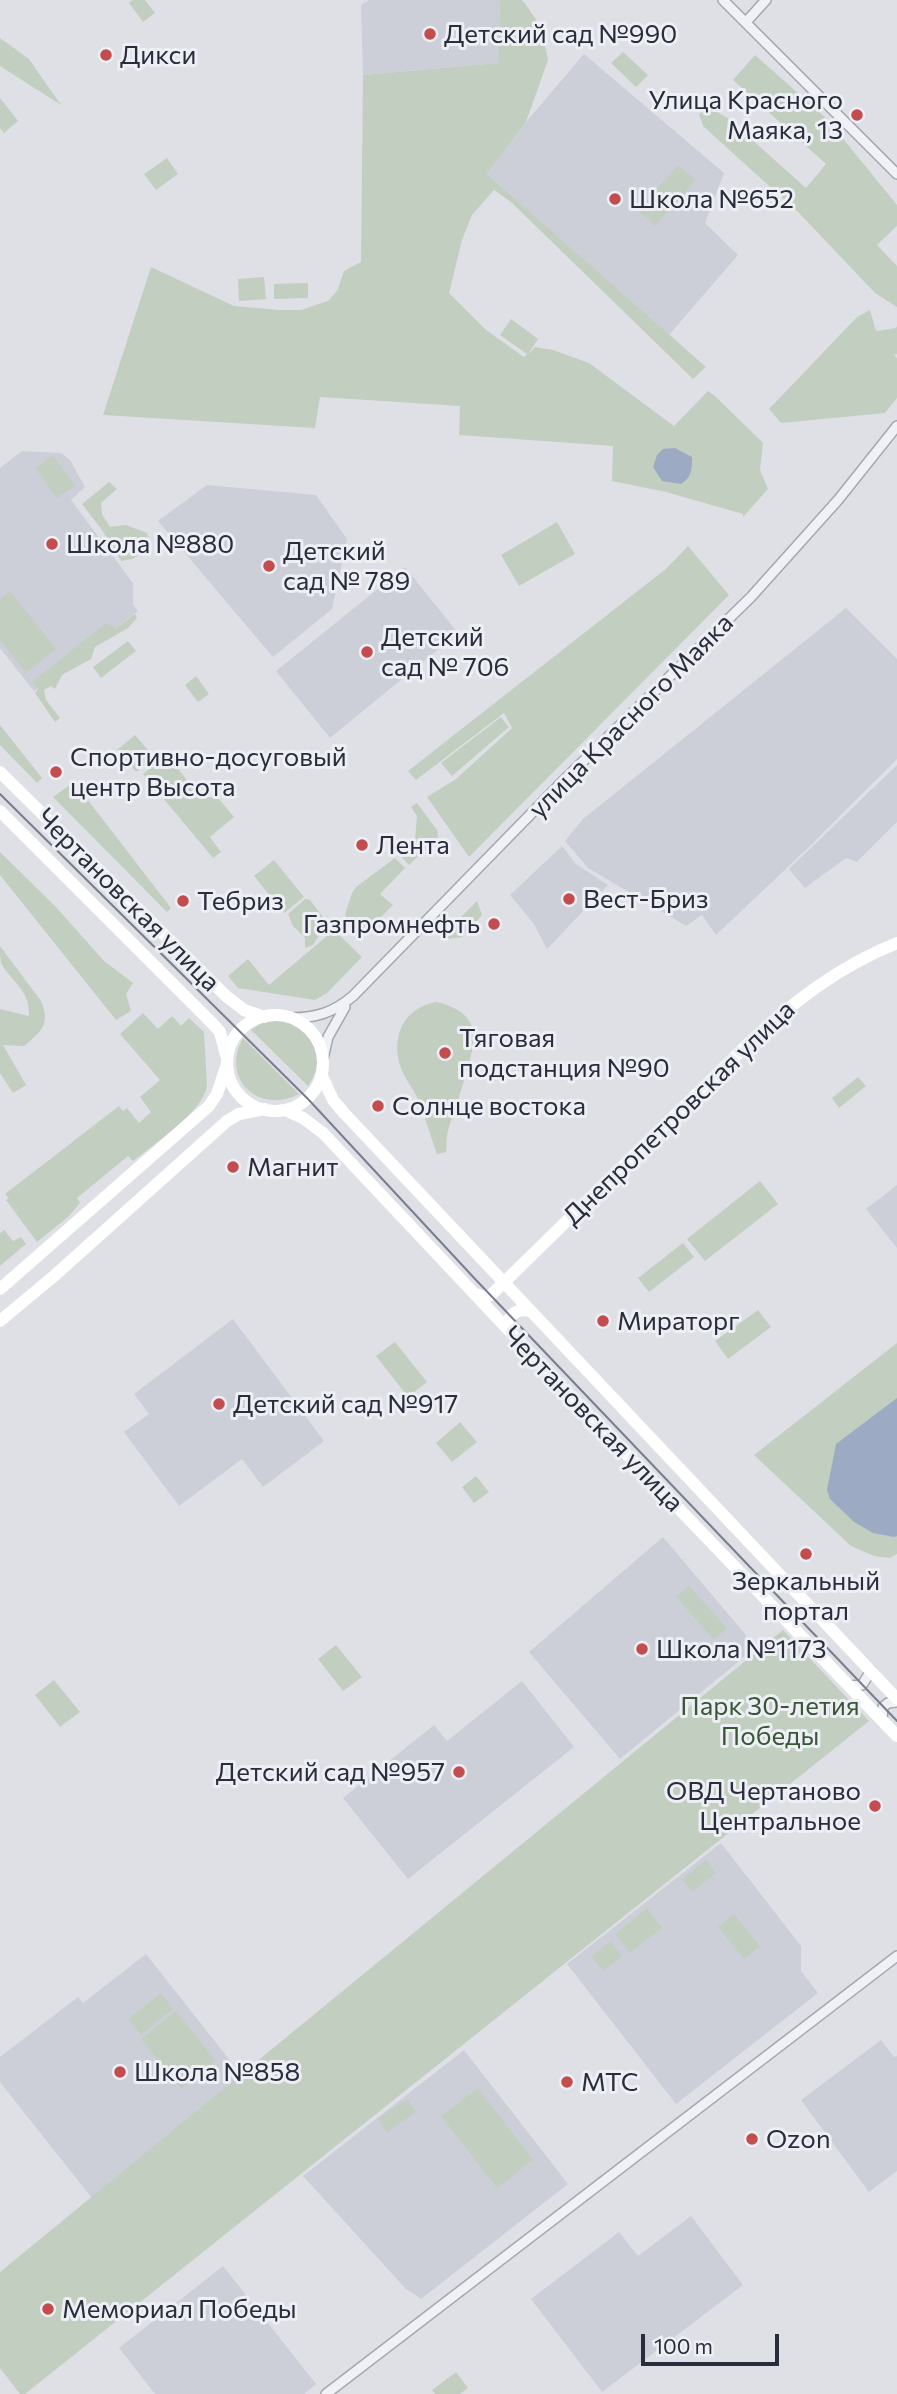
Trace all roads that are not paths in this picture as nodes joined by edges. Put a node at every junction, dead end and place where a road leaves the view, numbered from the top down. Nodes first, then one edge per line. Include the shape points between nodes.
1 (723, 0) edge
2 (765, 0) edge
3 (746, 22) junction
4 (897, 174) edge
5 (897, 426) edge
6 (0, 772) edge
7 (0, 811) edge
8 (897, 943) edge
9 (353, 996) junction
10 (264, 1017) junction
11 (291, 1018) junction
12 (323, 1059) junction
13 (226, 1061) junction
14 (321, 1076) junction
15 (265, 1109) junction
16 (285, 1110) junction
17 (503, 1283) junction
18 (0, 1289) edge
19 (475, 1294) junction
20 (530, 1311) junction
21 (0, 1321) edge
22 (508, 1329) junction
23 (871, 1671) junction
24 (849, 1686) junction
25 (897, 1700) edge
26 (882, 1720) junction
27 (897, 1736) edge
28 (897, 1956) edge
29 (326, 2394) edge

1 - 3 street
2 - 3 street
3 - 4 street
5 - 9 street, улица Красного Маяка via 751,597
6 - 10 main road, Чертановская улица via 226,996 244,1010
7 - 13 main road, Чертановская улица via 212,1023 220,1032
8 - 17 main road, Днепропетровская улица via 850,964 776,1018
9 - 11 street, улица Красного Маяка via 322,1015
9 - 12 street, улица Красного Маяка via 328,1037
10 - 11 main road, Чертановская улица
10 - 13 main road via 240,1030
11 - 12 main road via 314,1034
12 - 14 main road
13 - 15 main road, Чертановская улица via 236,1091
13 - 18 main road via 209,1106
14 - 16 main road via 308,1099
14 - 17 main road, Чертановская улица via 344,1113
15 - 16 main road, Чертановская улица
15 - 21 main road via 227,1121
16 - 19 main road, Чертановская улица via 317,1127
17 - 19 main road, Днепропетровская улица via 491,1295
17 - 20 main road, Чертановская улица
19 - 22 main road, Чертановская улица
20 - 22 main road via 515,1311
20 - 23 main road, Чертановская улица
22 - 24 main road, Чертановская улица
23 - 24 street via 862,1685
23 - 25 main road, Чертановская улица
24 - 26 main road, Чертановская улица
25 - 26 street via 883,1707
26 - 27 main road, Чертановская улица
28 - 29 street

